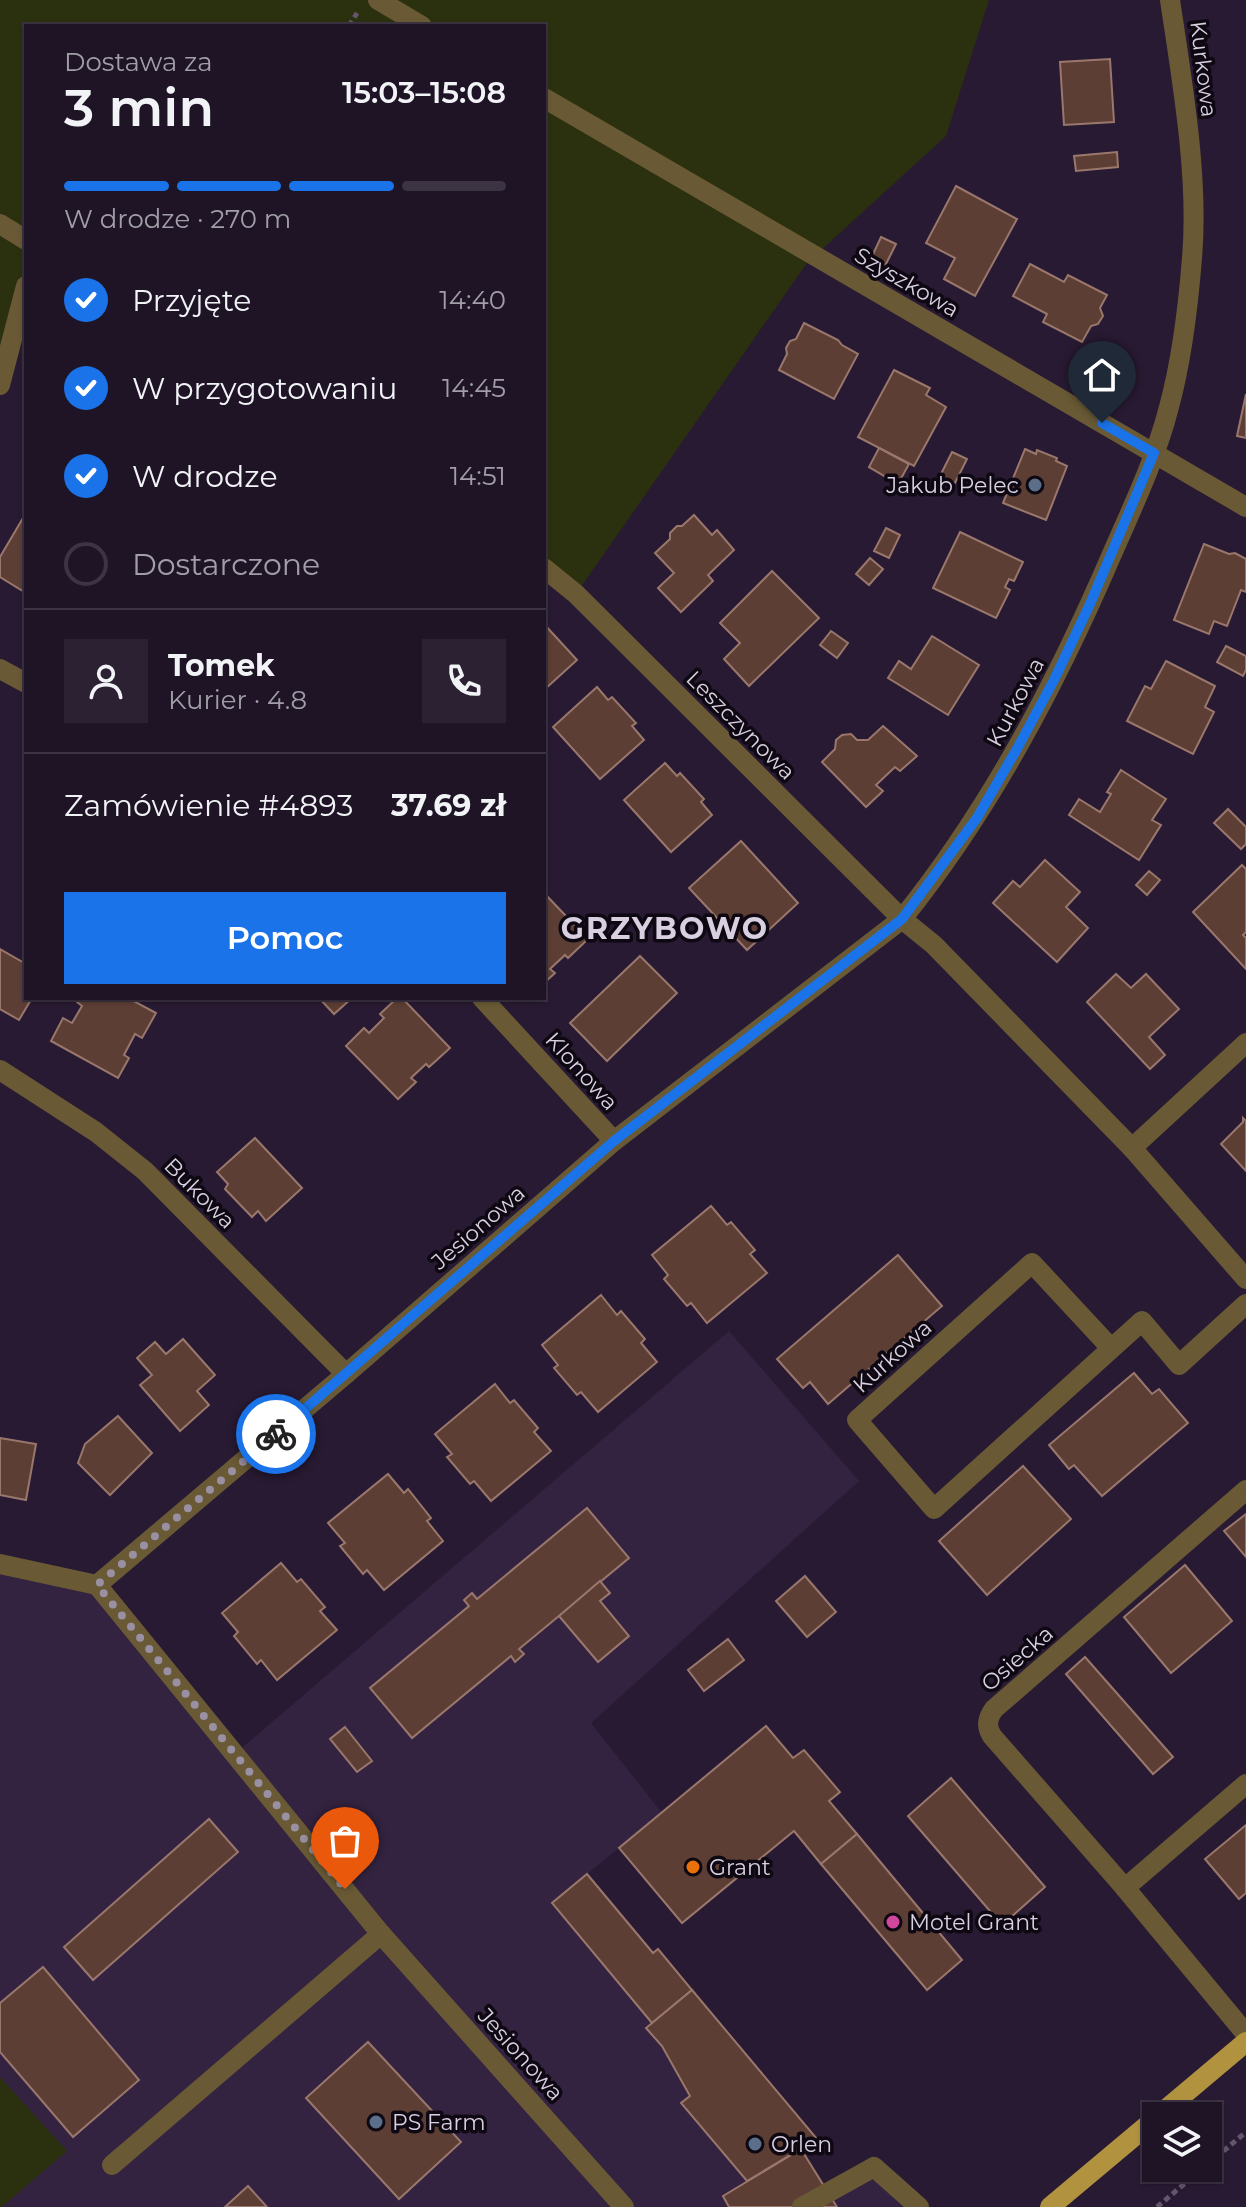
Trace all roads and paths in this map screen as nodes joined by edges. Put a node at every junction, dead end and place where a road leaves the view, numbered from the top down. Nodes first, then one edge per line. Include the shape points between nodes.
1 (378, 0) edge
2 (1170, 0) edge
3 (419, 24) edge
4 (546, 99) edge
5 (0, 224) edge
6 (24, 239) edge
7 (24, 294) edge
8 (0, 385) edge
9 (1154, 453) junction
10 (1246, 507) edge
11 (546, 570) edge
12 (0, 669) edge
13 (24, 682) edge
14 (902, 919) junction
15 (484, 1000) edge
16 (1246, 1043) edge
17 (0, 1070) edge
18 (614, 1141) junction
19 (1132, 1148) junction
20 (1246, 1279) edge
21 (1246, 1304) edge
22 (1110, 1347) junction
23 (346, 1374) junction
24 (1246, 1490) edge
25 (0, 1564) edge
26 (97, 1585) junction
27 (1246, 1784) edge
28 (1125, 1888) junction
29 (381, 1934) junction
30 (1246, 2034) edge
31 (1246, 2042) edge
32 (1175, 2102) edge
33 (1142, 2130) edge
34 (1246, 2132) edge
35 (1222, 2152) edge
36 (112, 2165) dead end
37 (1186, 2182) edge
38 (624, 2207) edge
39 (802, 2207) edge
40 (919, 2207) edge
41 (1050, 2207) edge
42 (1157, 2207) edge

1 - 3 street
2 - 9 street, Kurkowa via 1191,160 1193,255 1183,343
4 - 9 street, Szyszkowa
5 - 6 street
7 - 8 street
9 - 10 street, Szyszkowa
9 - 14 street, Kurkowa via 1090,604 1033,720 977,818
11 - 14 street, Leszczynowa
12 - 13 street
14 - 18 street, Jesionowa
14 - 19 street via 934,945
15 - 18 street, Klonowa
16 - 19 street
17 - 23 street, Bukowa via 145,1171
18 - 23 street, Jesionowa
19 - 20 street
21 - 22 street, Kurkowa via 1179,1365 1142,1321
22 - 22 street, Kurkowa via 934,1509 857,1420 1032,1263
23 - 26 street, Jesionowa
24 - 28 street, Osiecka via 989,1716 992,1736
25 - 26 street
26 - 29 street, Jesionowa
27 - 28 street
28 - 30 street, Osiecka
29 - 36 street
29 - 38 street, Jesionowa
31 - 32 main road
33 - 41 main road
34 - 35 path
37 - 42 path
39 - 40 street via 874,2167

